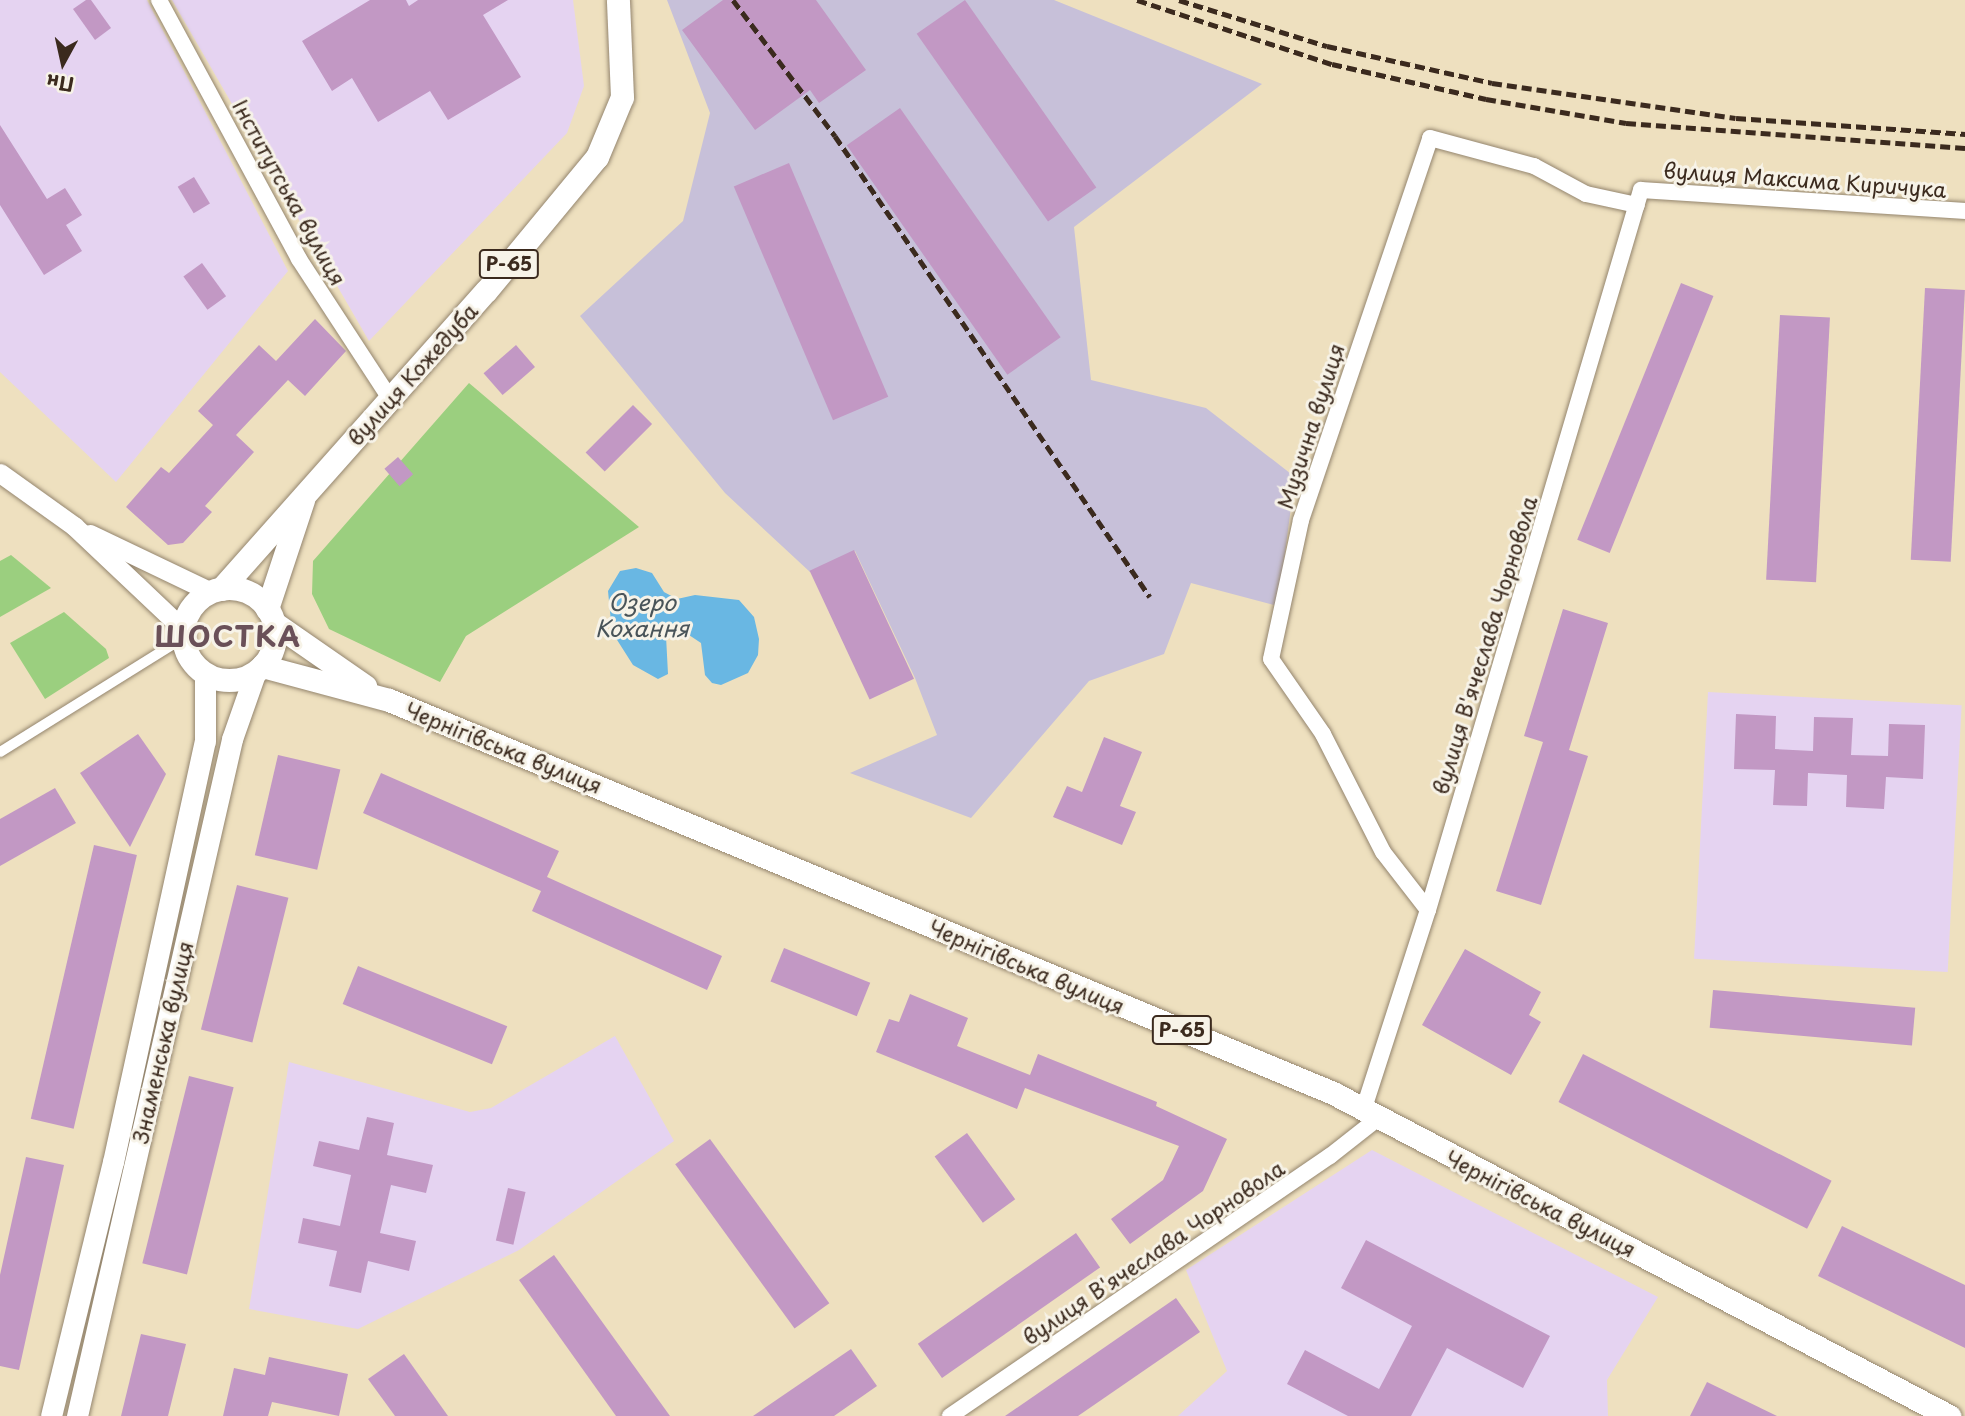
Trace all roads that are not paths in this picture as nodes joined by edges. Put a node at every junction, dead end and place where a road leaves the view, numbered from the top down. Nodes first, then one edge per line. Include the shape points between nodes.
1 (159, 0) edge
2 (618, 0) edge
3 (1639, 197) junction
4 (1965, 211) edge
5 (391, 400) junction
6 (0, 473) edge
7 (308, 487) junction
8 (74, 526) junction
9 (216, 590) junction
10 (270, 616) junction
11 (183, 634) junction
12 (259, 668) junction
13 (205, 673) junction
14 (389, 700) junction
15 (0, 752) edge
16 (1428, 910) junction
17 (1370, 1115) junction
18 (51, 1416) edge
19 (77, 1416) edge
20 (950, 1416) edge
21 (1949, 1416) edge

1 - 5 street, Інститутська вулиця via 299,259
2 - 5 main road, вулиця Кожедуба / Р-65 via 622,97 597,157
3 - 4 street, вулиця Максима Киричука
3 - 16 street, вулиця В'ячеслава Чорновола
3 - 16 street, Музична вулиця via 1586,194 1534,166 1430,138 1301,520 1272,659 1323,734 1383,852
5 - 7 main road, вулиця Кожедуба / Р-65
6 - 8 street
7 - 9 main road, вулиця Кожедуба / Р-65
7 - 10 main road, вулиця Кожедуба / Р-65
8 - 9 street
8 - 11 street
9 - 10 main road, Р-65 via 247,592
9 - 11 main road, Р-65 via 189,611
10 - 12 main road, Р-65 via 273,646
10 - 14 main road, Чернігівська вулиця / Р-65
11 - 13 main road via 190,659
11 - 15 street
12 - 13 main road, Р-65 via 231,680
12 - 14 main road, Чернігівська вулиця / Р-65
12 - 19 main road, Знаменська вулиця via 232,739
13 - 18 main road, Знаменська вулиця via 205,741 113,1162
14 - 17 main road, Чернігівська вулиця / Р-65 via 1333,1093
16 - 17 street, вулиця В'ячеслава Чорновола
17 - 20 street, вулиця В'ячеслава Чорновола via 1330,1156
17 - 21 main road, Чернігівська вулиця / Р-65

